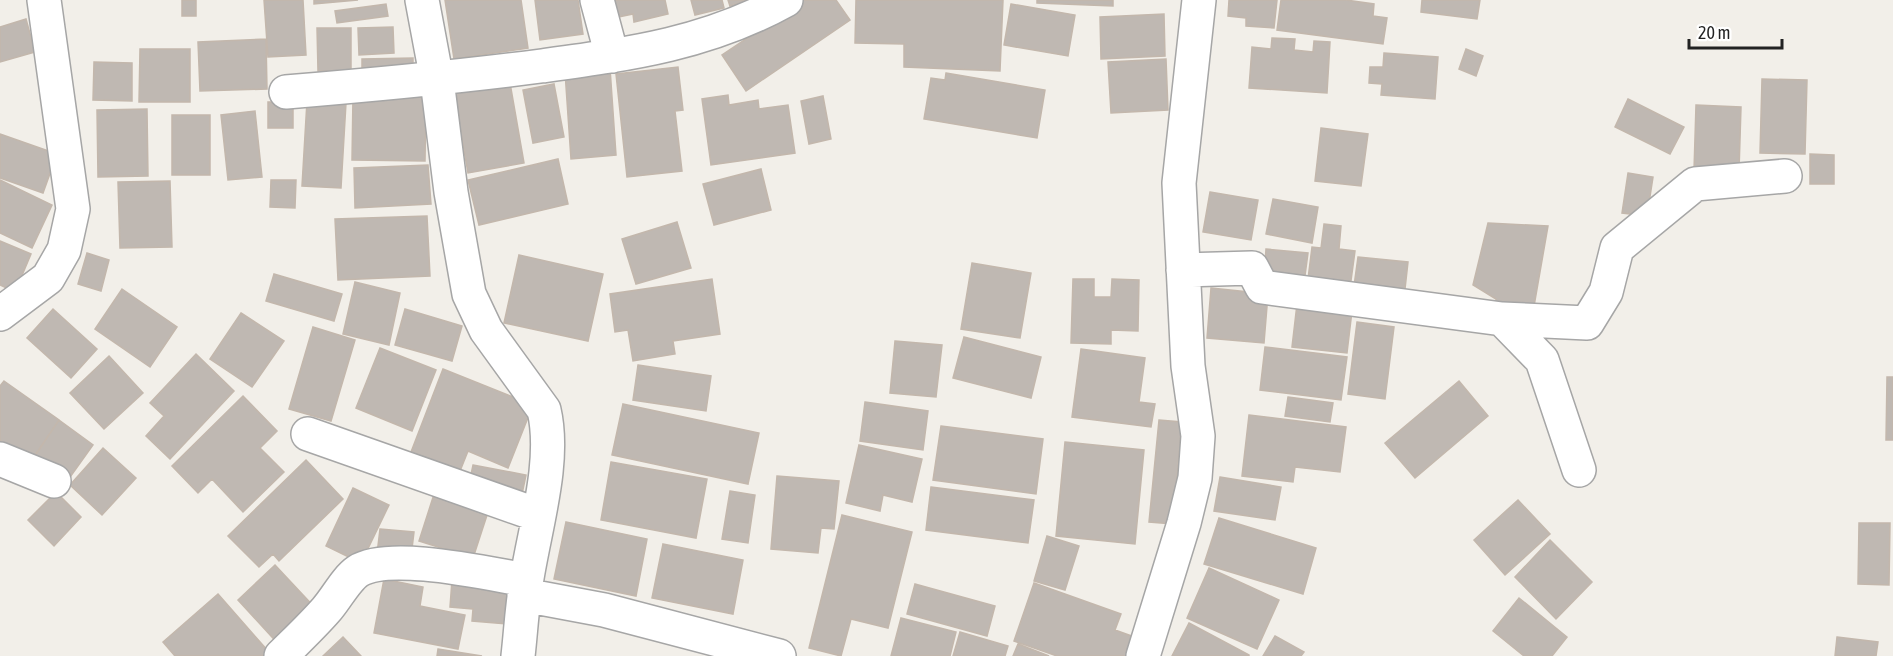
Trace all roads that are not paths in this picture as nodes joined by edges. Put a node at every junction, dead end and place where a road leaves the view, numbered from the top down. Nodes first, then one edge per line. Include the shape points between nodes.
1 (44, 0) edge
2 (422, 0) edge
3 (597, 0) edge
4 (786, 0) edge
5 (1199, 0) edge
6 (612, 56) junction
7 (437, 80) junction
8 (286, 92) dead end
9 (1785, 176) dead end
10 (1183, 270) junction
11 (0, 314) edge
12 (1502, 319) junction
13 (308, 434) dead end
14 (0, 459) edge
15 (1579, 470) dead end
16 (54, 481) dead end
17 (538, 515) junction
18 (525, 587) junction
19 (281, 656) edge
20 (518, 656) edge
21 (779, 656) edge
22 (1143, 656) edge

1 - 11 street via 73,209 64,250 48,278
2 - 7 street
3 - 6 street
4 - 6 street via 752,19 712,34
5 - 10 street via 1179,183
6 - 7 street
7 - 8 street
7 - 17 street via 451,192 470,294 486,330 544,410 547,451
9 - 12 street via 1695,184 1617,248 1606,292 1587,323
10 - 12 street via 1252,268 1262,287
10 - 22 street via 1188,366 1198,436 1194,478
12 - 15 street via 1542,360
13 - 17 street
14 - 16 street
17 - 18 street
18 - 19 street via 433,565 386,563 366,568 357,572
18 - 20 street
18 - 21 street

